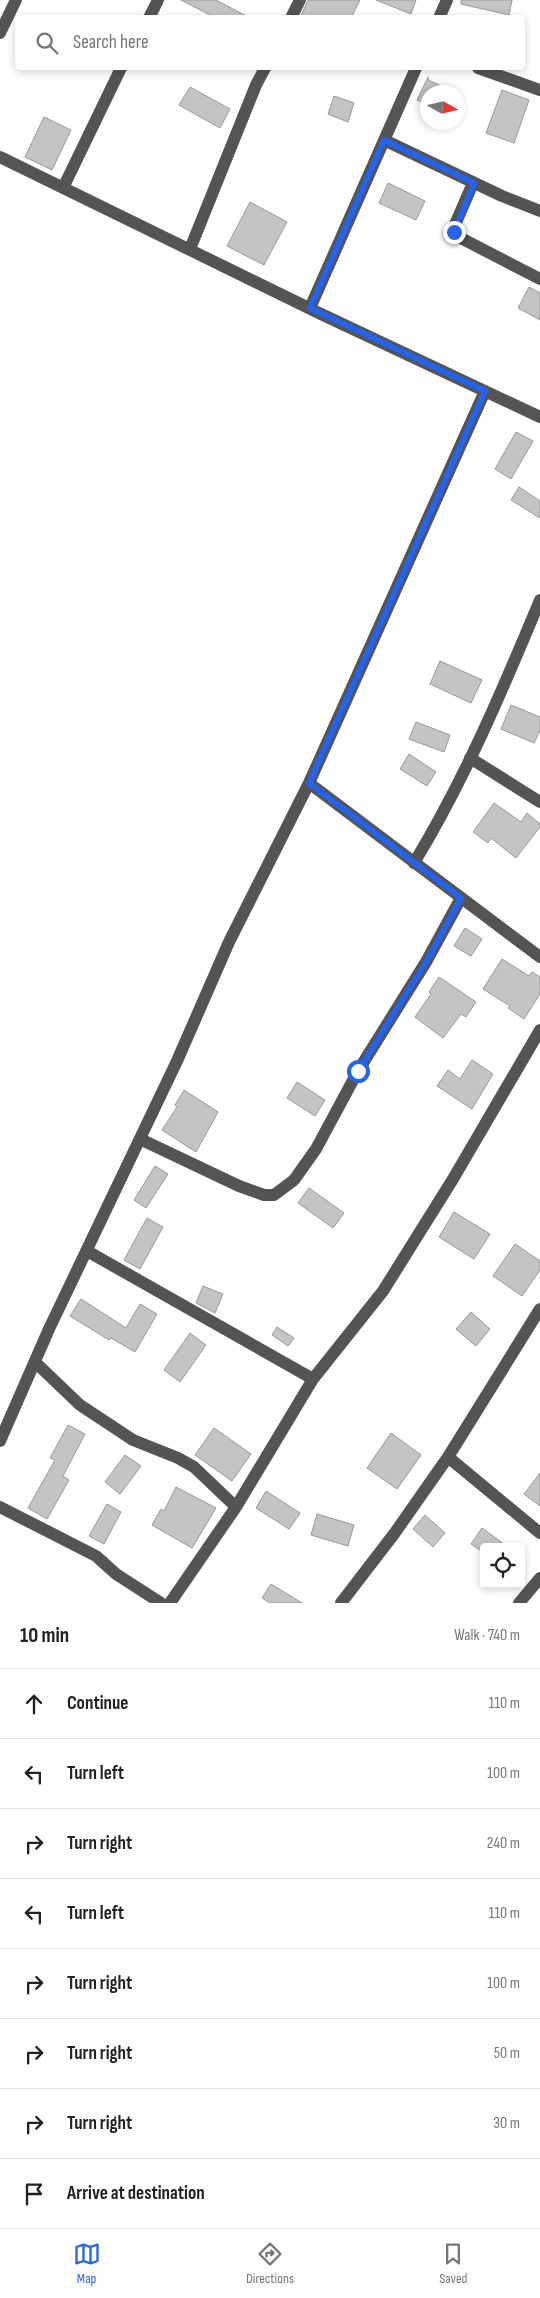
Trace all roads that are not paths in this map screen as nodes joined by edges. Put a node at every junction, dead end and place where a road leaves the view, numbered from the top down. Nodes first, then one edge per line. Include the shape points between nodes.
1 (16, 0) edge
2 (158, 0) edge
3 (300, 0) edge
4 (447, 0) edge
5 (150, 15) edge
6 (292, 15) edge
7 (440, 15) edge
8 (0, 33) edge
9 (121, 70) edge
10 (264, 70) edge
11 (415, 70) edge
12 (484, 70) edge
13 (540, 90) edge
14 (384, 140) junction
15 (0, 157) edge
16 (474, 183) junction
17 (64, 188) junction
18 (540, 212) edge
19 (190, 250) junction
20 (540, 280) edge
21 (310, 308) junction
22 (485, 391) junction
23 (539, 414) edge
24 (540, 600) edge
25 (470, 758) junction
26 (309, 783) junction
27 (540, 802) edge
28 (414, 863) junction
29 (461, 898) junction
30 (540, 957) edge
31 (540, 1030) edge
32 (140, 1139) junction
33 (87, 1251) junction
34 (540, 1309) edge
35 (36, 1362) junction
36 (314, 1379) junction
37 (0, 1442) edge
38 (448, 1457) junction
39 (0, 1507) edge
40 (236, 1508) junction
41 (540, 1533) edge
42 (540, 1578) edge
43 (161, 1603) edge
44 (170, 1603) edge
45 (341, 1603) edge
46 (519, 1603) edge

1 - 8 street
2 - 5 street
3 - 6 street
4 - 7 street
9 - 17 street
10 - 19 street
11 - 14 street
12 - 13 street
14 - 16 street
14 - 21 street
15 - 17 street
16 - 18 street
16 - 20 street via 454,227 455,235
17 - 19 street
19 - 21 street
21 - 22 street
22 - 23 street
22 - 26 street
24 - 25 street via 506,684
25 - 27 street
25 - 28 street
26 - 28 street
26 - 32 street via 229,942
28 - 29 street
29 - 30 street
29 - 32 street via 426,962 358,1071 316,1149 294,1180 274,1195 264,1195
31 - 36 street via 383,1291
32 - 33 street
33 - 35 street
33 - 36 street
34 - 38 street
35 - 37 street
35 - 40 street via 80,1405 133,1440 194,1467
36 - 40 street
38 - 41 street
38 - 45 street
39 - 43 street via 96,1556 116,1574
40 - 44 street
42 - 46 street

